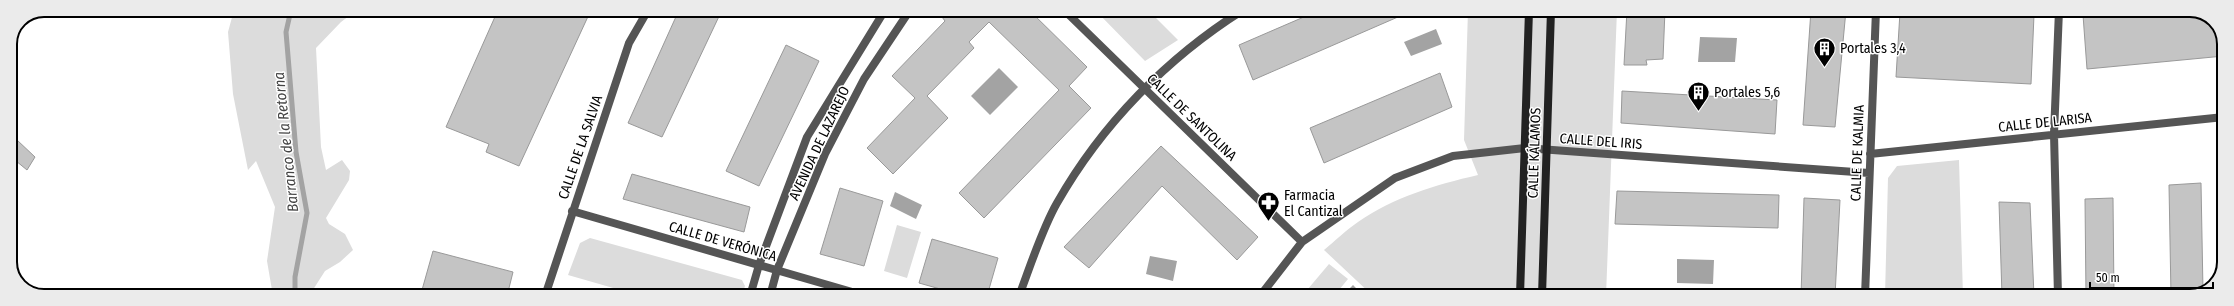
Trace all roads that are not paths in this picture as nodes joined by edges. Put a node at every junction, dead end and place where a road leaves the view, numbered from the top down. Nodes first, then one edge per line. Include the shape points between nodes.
1 (644, 17) edge
2 (881, 17) edge
3 (905, 17) edge
4 (1071, 17) edge
5 (1232, 17) edge
6 (1529, 17) edge
7 (1551, 17) edge
8 (1876, 17) edge
9 (2059, 17) edge
10 (1144, 89) junction
11 (2217, 118) edge
12 (2054, 134) junction
13 (1525, 148) junction
14 (1548, 150) junction
15 (1870, 154) junction
16 (1869, 173) junction
17 (572, 211) junction
18 (1302, 242) junction
19 (759, 265) junction
20 (777, 270) junction
21 (548, 289) edge
22 (752, 289) edge
23 (772, 289) edge
24 (842, 289) edge
25 (1022, 289) edge
26 (1265, 289) edge
27 (1520, 289) edge
28 (1542, 289) edge
29 (1865, 289) edge
30 (2058, 289) edge

1 - 17 street, CALLE DE LA SALVIA via 629,43
2 - 19 street, AVENIDA DE LAZAREJO via 807,138
3 - 20 street, AVENIDA DE LAZAREJO via 864,79 825,154
4 - 10 street, CALLE DE SANTOLINA
5 - 10 street via 1166,68
6 - 13 main road, CALLE KÁLAMOS
7 - 14 main road, CALLE KÁLAMOS
8 - 15 street, CALLE DE KALMIA
9 - 12 street
10 - 18 street, CALLE DE SANTOLINA
10 - 25 street via 1086,156 1056,204
11 - 12 street, CALLE DE LARISA
12 - 15 street, CALLE DE LARISA
12 - 30 street
13 - 14 street, CALLE DEL IRIS
13 - 18 street, CALLE DEL IRIS via 1453,156 1395,178
13 - 27 main road, CALLE KÁLAMOS
14 - 16 street, CALLE DEL IRIS
14 - 28 main road, CALLE KÁLAMOS
15 - 16 street, CALLE DE KALMIA
16 - 29 street, CALLE DE KALMIA
17 - 19 street, CALLE DE VERÓNICA
17 - 21 street, CALLE DE LA SALVIA
18 - 26 street, CALLE DEL IRIS
19 - 20 street, CALLE DE VERÓNICA
19 - 22 street, AVENIDA DE LAZAREJO
20 - 23 street, AVENIDA DE LAZAREJO
20 - 24 street, CALLE DE VERÓNICA

